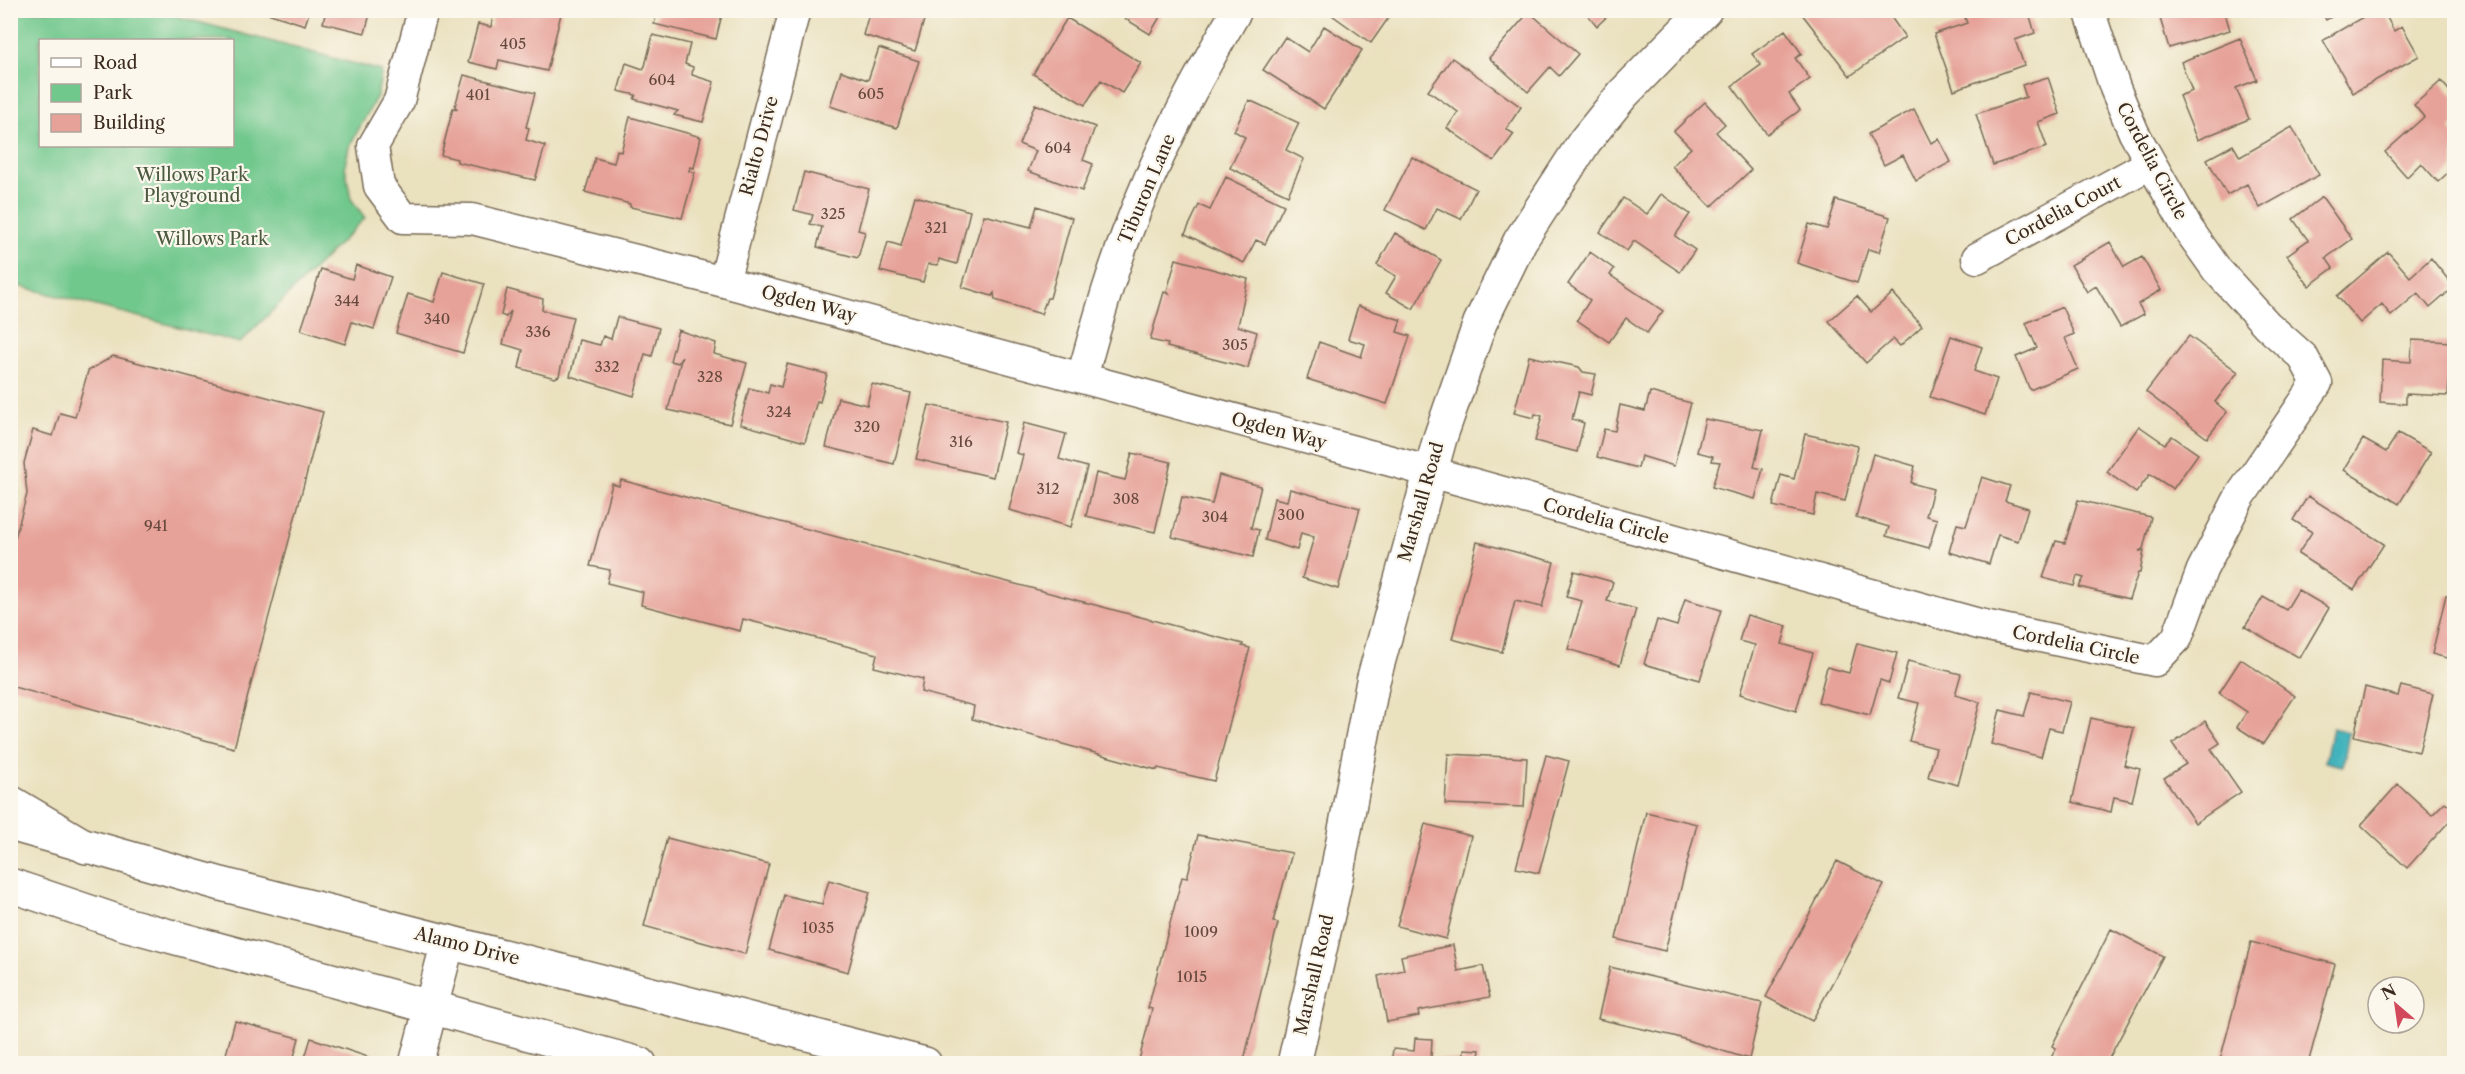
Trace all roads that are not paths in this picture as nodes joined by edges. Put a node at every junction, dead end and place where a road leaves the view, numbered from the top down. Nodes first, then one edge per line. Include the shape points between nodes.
1 (423, 10) edge
2 (795, 10) edge
3 (1237, 10) edge
4 (1705, 10) edge
5 (2089, 10) edge
6 (2150, 164) junction
7 (1977, 258) dead end
8 (724, 282) junction
9 (1082, 378) junction
10 (1431, 472) junction
11 (10, 802) edge
12 (10, 824) edge
13 (86, 847) junction
14 (10, 885) edge
15 (448, 942) junction
16 (431, 1007) junction
17 (416, 1064) edge
18 (640, 1064) edge
19 (925, 1064) edge
20 (1294, 1064) edge

1 - 8 street, Ogden Way via 399,101 373,146 379,186 403,218 472,219
2 - 8 street, Rialto Drive
3 - 9 street, Tiburon Lane via 1197,79 1158,159 1127,234
4 - 10 main road, Marshall Road via 1623,94 1585,141 1536,215 1480,323 1455,387
5 - 6 street, Cordelia Circle via 2115,88
6 - 7 street, Cordelia Court
6 - 10 street, Cordelia Circle via 2217,270 2302,357 2316,383 2239,498 2202,570 2177,638 2155,661 1979,624
8 - 9 street, Ogden Way
9 - 10 street, Ogden Way
10 - 20 main road, Marshall Road via 1372,681 1334,888
11 - 13 main road
12 - 13 main road, Alamo Drive
13 - 15 main road, Alamo Drive
14 - 16 main road via 125,924
15 - 16 main road
15 - 19 main road, Alamo Drive
16 - 17 main road
16 - 18 main road

